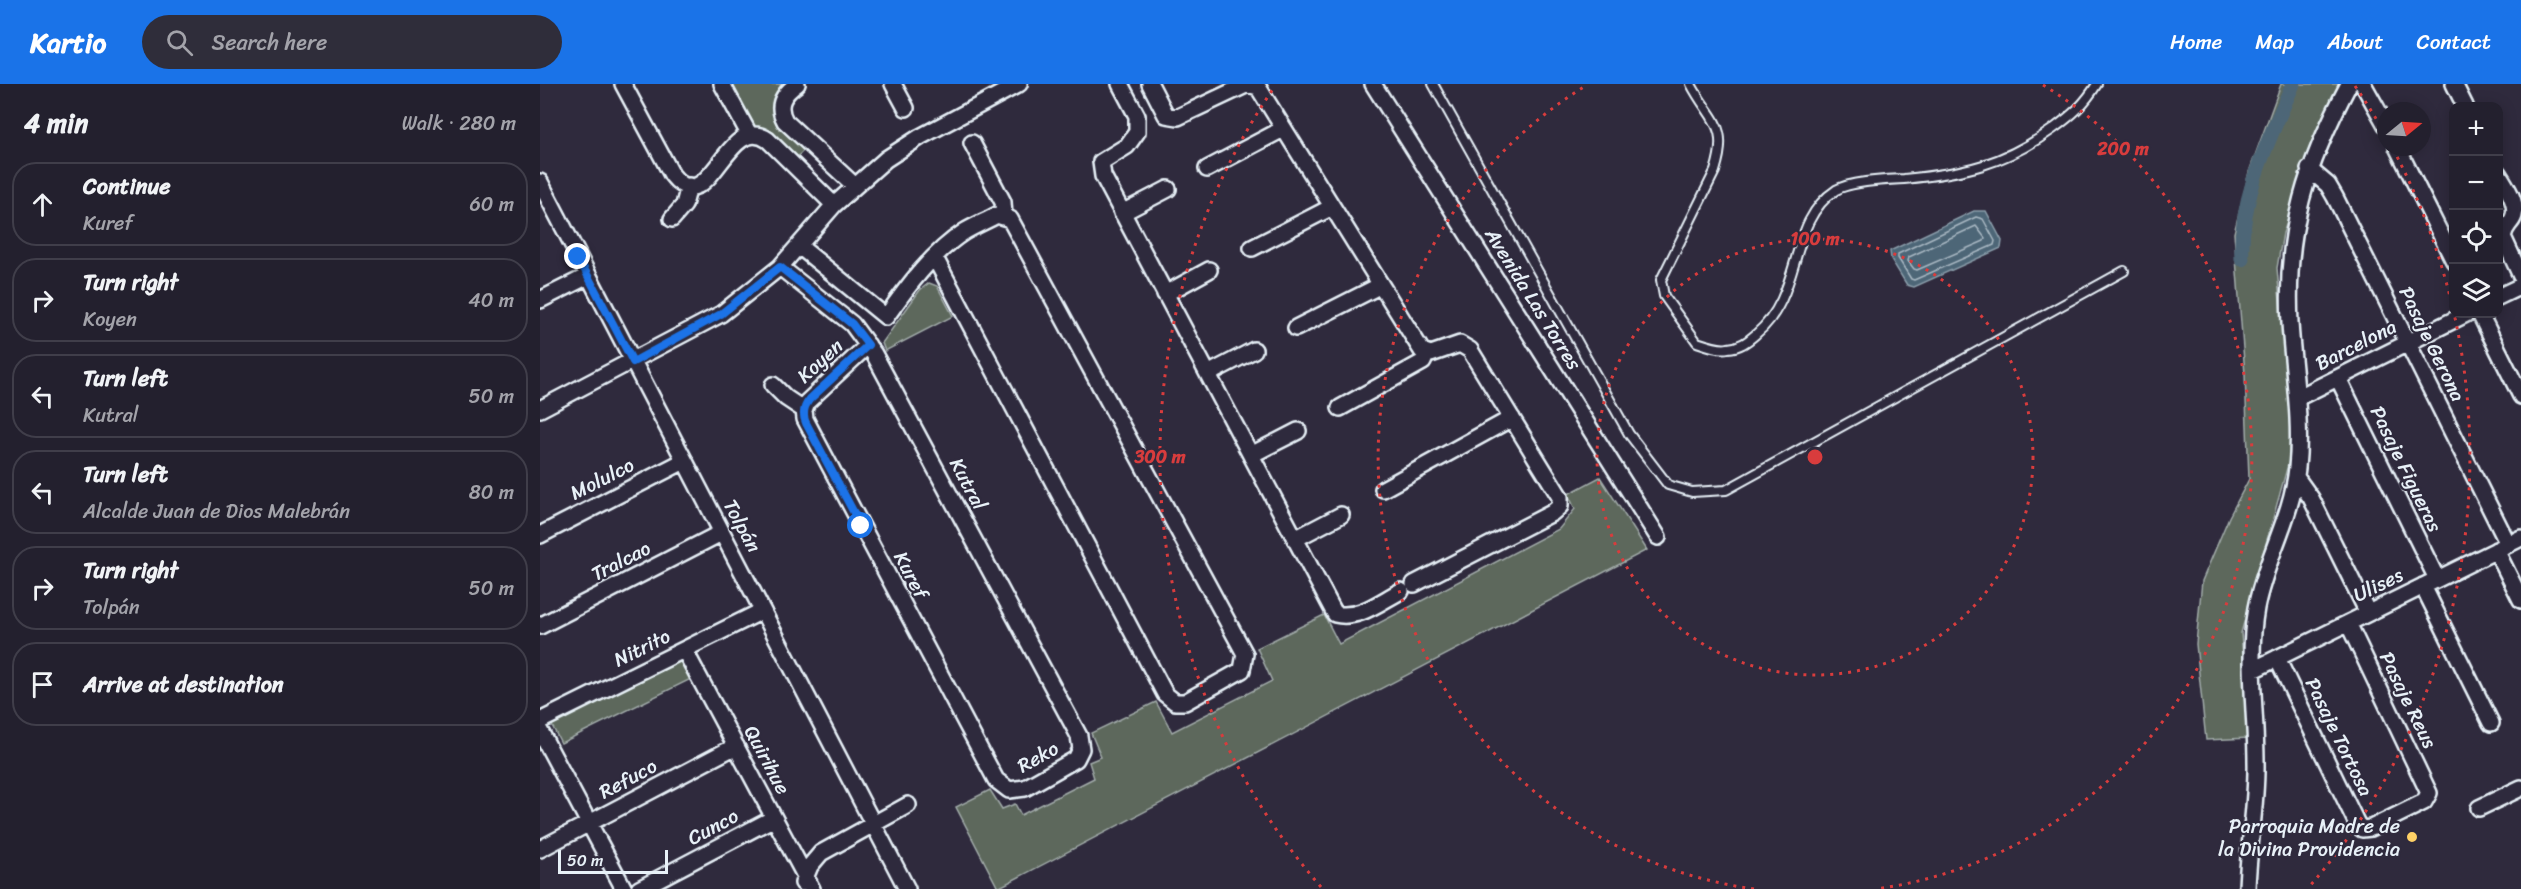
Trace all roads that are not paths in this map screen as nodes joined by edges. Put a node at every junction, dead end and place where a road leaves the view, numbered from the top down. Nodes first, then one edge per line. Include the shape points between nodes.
1 (623, 84) edge
2 (722, 84) edge
3 (893, 84) edge
4 (1018, 84) edge
5 (1120, 84) edge
6 (1150, 84) edge
7 (1248, 84) edge
8 (1373, 84) edge
9 (1432, 84) edge
10 (1691, 84) edge
11 (2097, 84) edge
12 (2349, 84) edge
13 (2363, 84) edge
14 (2454, 84) edge
15 (794, 85) edge
16 (2463, 102) edge
17 (906, 108) dead end
18 (2377, 109) edge
19 (1283, 129) junction
20 (749, 134) junction
21 (972, 143) dead end
22 (2402, 156) edge
23 (1207, 169) dead end
24 (2309, 169) junction
25 (540, 182) edge
26 (2503, 182) edge
27 (854, 185) junction
28 (689, 186) junction
29 (1168, 189) dead end
30 (834, 205) junction
31 (1332, 207) junction
32 (1122, 213) junction
33 (1004, 216) junction
34 (672, 219) dead end
35 (800, 246) junction
36 (1252, 248) dead end
37 (2449, 251) edge
38 (934, 258) junction
39 (780, 267) junction
40 (1209, 270) dead end
41 (2124, 271) dead end
42 (588, 276) junction
43 (2521, 276) edge
44 (1381, 285) junction
45 (2521, 286) edge
46 (1165, 294) junction
47 (2503, 295) edge
48 (540, 300) edge
49 (2458, 318) edge
50 (2482, 318) edge
51 (1296, 328) dead end
52 (2408, 342) junction
53 (868, 345) junction
54 (1254, 350) dead end
55 (1427, 353) junction
56 (633, 362) junction
57 (1208, 375) junction
58 (2338, 378) junction
59 (773, 385) dead end
60 (2521, 396) edge
61 (2297, 398) junction
62 (1340, 408) dead end
63 (540, 409) edge
64 (804, 410) junction
65 (1512, 418) junction
66 (1298, 430) dead end
67 (1251, 455) junction
68 (684, 461) junction
69 (2296, 477) junction
70 (1383, 489) dead end
71 (1341, 515) dead end
72 (721, 532) junction
73 (540, 535) edge
74 (1658, 537) dead end
75 (1295, 539) junction
76 (2508, 544) edge
77 (2437, 579) junction
78 (2423, 586) junction
79 (2521, 600) edge
80 (762, 611) junction
81 (2368, 613) junction
82 (2348, 623) junction
83 (540, 626) edge
84 (685, 651) junction
85 (2277, 658) junction
86 (2253, 670) junction
87 (540, 721) edge
88 (2491, 723) dead end
89 (540, 731) edge
90 (736, 746) junction
91 (1081, 749) joint
92 (2521, 788) edge
93 (1009, 790) joint
94 (2429, 796) joint
95 (908, 806) dead end
96 (2480, 808) dead end
97 (774, 818) junction
98 (589, 823) junction
99 (873, 824) junction
100 (540, 849) edge
101 (806, 885) edge
102 (624, 889) edge
103 (639, 889) edge
104 (907, 889) edge
105 (2247, 889) edge

1 - 28 street via 672,175
2 - 20 street
3 - 17 street
4 - 27 street via 903,147
5 - 32 street via 1137,116 1137,132 1127,146 1101,162 1100,168
6 - 7 street via 1166,115 1178,117
7 - 19 street via 1258,87
8 - 74 street, Avenida Las Torres
9 - 41 lane via 1629,434 1668,485 1692,492 1726,490
10 - 11 lane via 1716,122 1721,152 1661,280 1664,296 1697,342 1726,349 1744,344 1778,310 1805,228 1814,211 1837,189 1867,182 1949,175 1994,164 2032,144 2080,109
12 - 24 street
13 - 18 street
14 - 16 street
15 - 27 street via 781,103 785,121
19 - 23 street
19 - 31 street
20 - 28 street via 704,182
20 - 30 street via 768,140
21 - 33 street via 1003,202
22 - 37 street
24 - 52 street, Pasaje Gerona via 2328,185 2335,197
24 - 61 street via 2297,212 2290,262 2290,322
25 - 42 street, Tolpán
26 - 43 street via 2515,209 2503,237
27 - 30 street
28 - 34 street via 684,206
29 - 32 street
30 - 35 street
31 - 36 street
31 - 44 street
32 - 46 street
33 - 38 street via 997,215 963,232
33 - 38 street via 1015,226 1245,654 1242,670 1185,702 1176,702 1165,694
35 - 38 street via 885,318
35 - 39 street
39 - 53 street, Kutral via 852,324
39 - 56 street via 721,314
40 - 46 street
42 - 48 street
42 - 56 street, Tolpán
44 - 51 street
44 - 55 street via 1422,351
45 - 47 street
46 - 57 street
49 - 52 street, Barcelona
50 - 60 street
52 - 58 street, Barcelona
52 - 76 street, Pasaje Gerona
53 - 64 street, Koyen via 810,399
53 - 91 street, Kutral via 1079,736
54 - 57 street
55 - 62 street via 1423,362
55 - 65 street via 1460,344 1470,350
56 - 63 street
56 - 68 street, Tolpán
57 - 67 street
58 - 61 street, Barcelona
58 - 77 street, Pasaje Figueras
59 - 64 street
61 - 69 street
64 - 93 street, Kuref via 806,423 996,780
65 - 70 street
65 - 75 street via 1560,497 1560,506 1552,513 1346,617 1335,614
66 - 67 street
67 - 75 street
68 - 72 street, Tolpán
68 - 73 street, Molulco
69 - 81 street via 2311,498
69 - 86 street via 2260,590 2253,628
71 - 75 street
72 - 80 street, Tolpán
72 - 83 street, Tralcao
76 - 77 street, Ulises
76 - 79 street, Pasaje Gerona
77 - 78 street, Ulises
78 - 81 street, Ulises
78 - 88 street
80 - 84 street, Nitrito
80 - 99 street, Tolpán
81 - 82 street, Ulises
82 - 85 street, Ulises
82 - 94 street, Pasaje Reus
84 - 87 street, Nitrito
84 - 90 street, Quirihue
85 - 86 street, Ulises
85 - 94 street, Pasaje Tortosa via 2360,827 2371,828
86 - 105 street via 2256,765
89 - 98 street
90 - 97 street, Quirihue
90 - 98 street, Refuco
91 - 93 street, Reko via 1072,763 1025,788
92 - 96 street
95 - 99 street
97 - 101 street, Quirihue
97 - 103 street, Cunco
98 - 100 street, Refuco
98 - 102 street
99 - 101 street via 821,853 814,860
99 - 104 street, Tolpán

